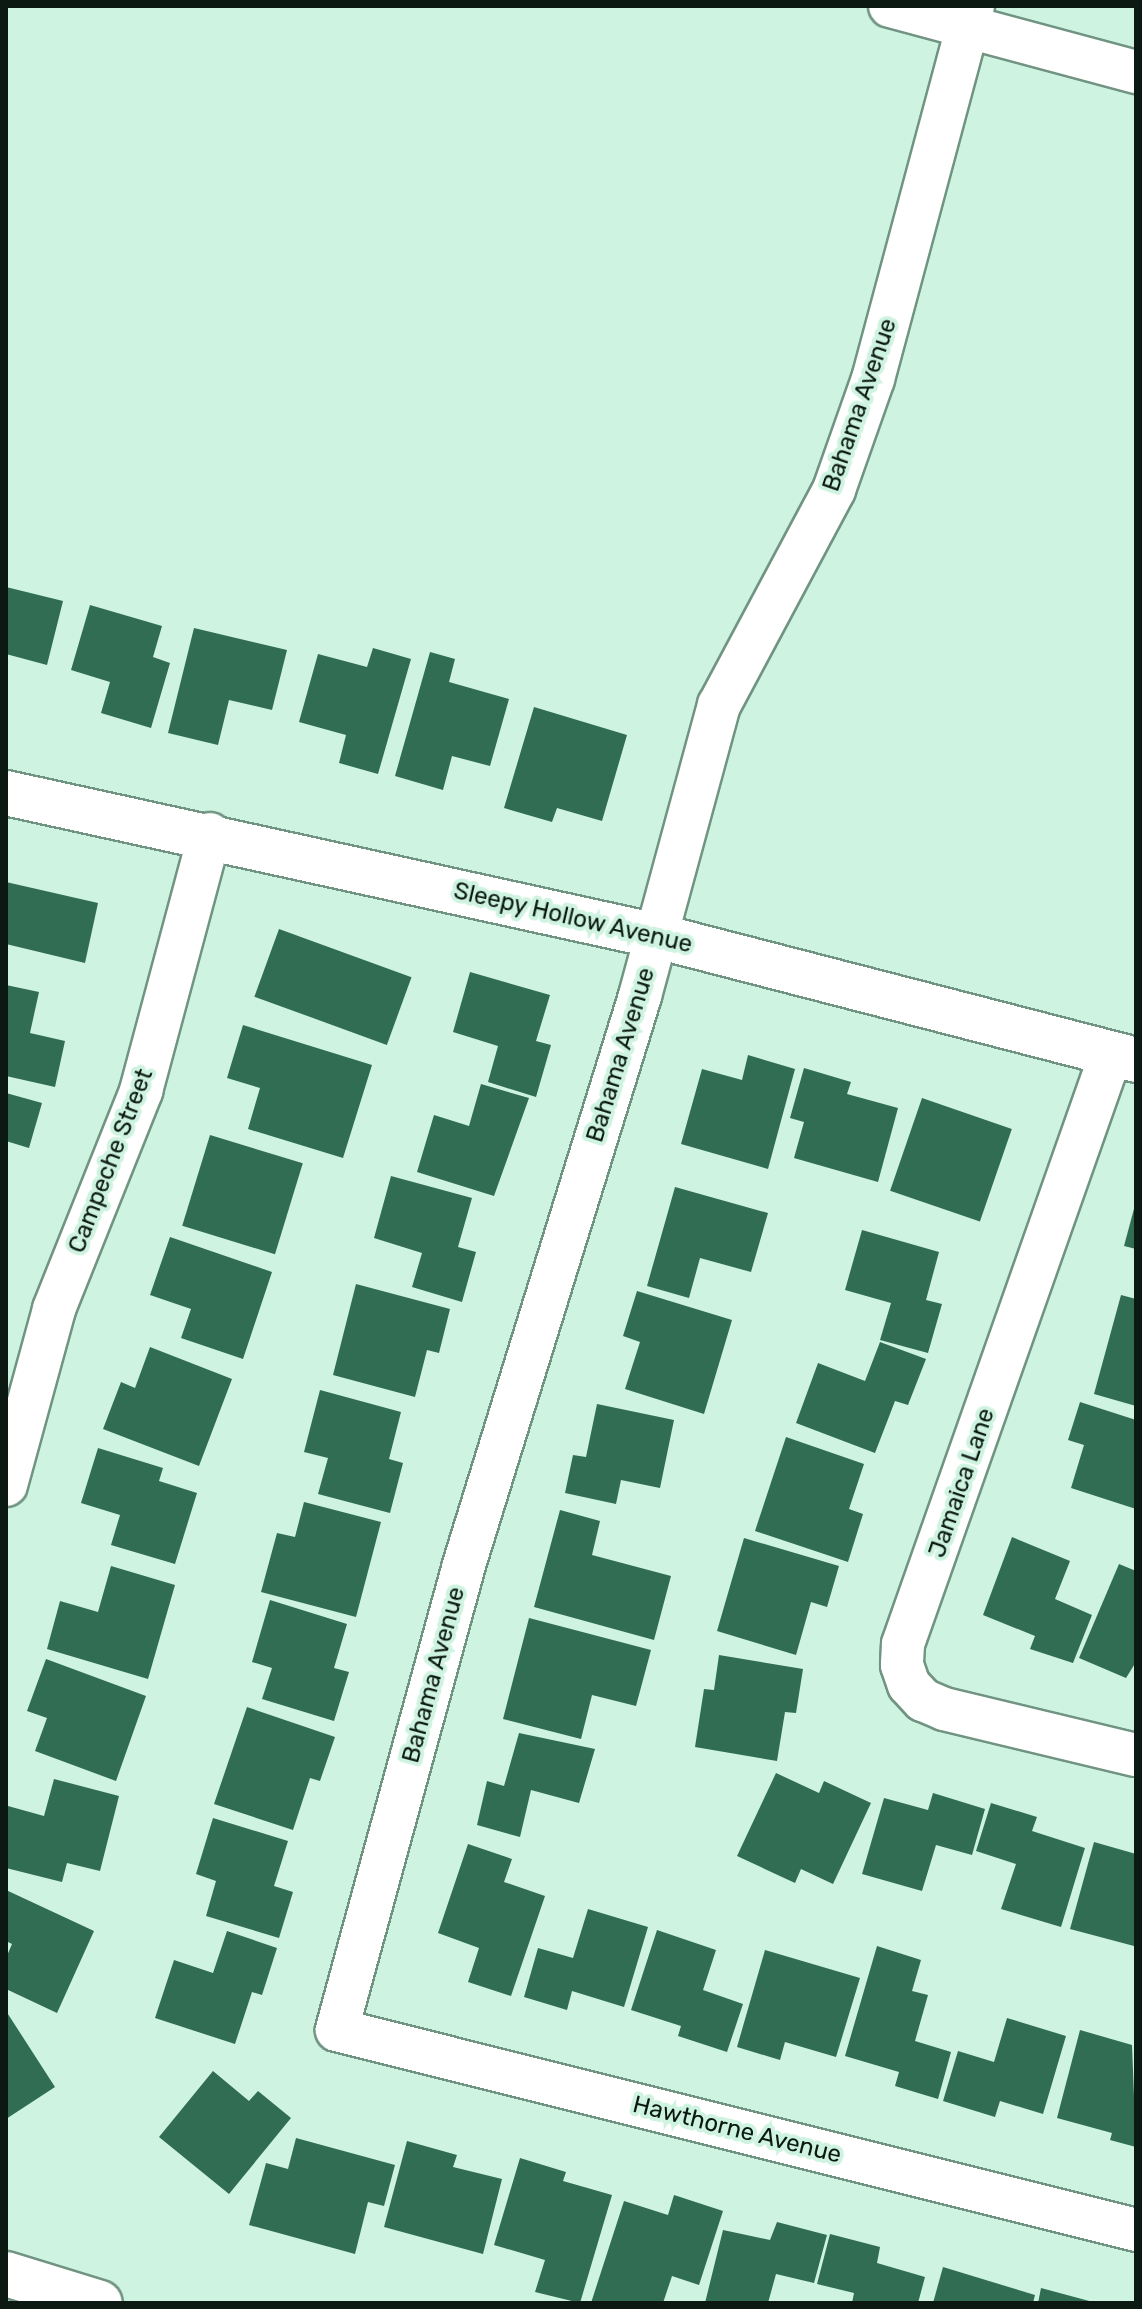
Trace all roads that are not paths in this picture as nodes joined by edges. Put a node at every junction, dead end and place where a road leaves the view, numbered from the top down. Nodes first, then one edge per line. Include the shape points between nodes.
1 (890, 6) edge
2 (970, 17) edge
3 (1136, 72) edge
4 (6, 793) edge
5 (210, 834) junction
6 (657, 936) junction
7 (1124, 1057) edge
8 (6, 1485) edge
9 (1136, 1755) edge
10 (337, 2030) joint
11 (1136, 2230) edge
12 (6, 2274) edge
13 (100, 2303) edge

1 - 2 street
2 - 3 street
2 - 6 street, Bahama Avenue via 873,379 834,490 719,705
4 - 5 main road, Sleepy Hollow Avenue
5 - 6 main road, Sleepy Hollow Avenue
5 - 8 street, Campeche Street via 141,1091 54,1309
6 - 7 main road, Sleepy Hollow Avenue
6 - 10 street, Bahama Avenue via 464,1565
7 - 9 street, Jamaica Lane via 903,1644 902,1665 909,1685 923,1700 944,1709
10 - 11 street, Hawthorne Avenue
12 - 13 main road

